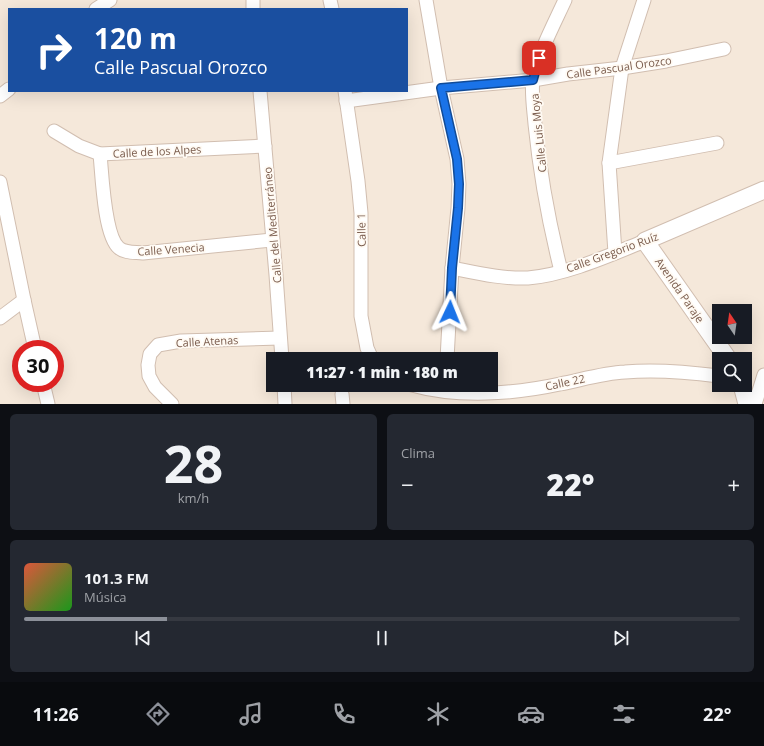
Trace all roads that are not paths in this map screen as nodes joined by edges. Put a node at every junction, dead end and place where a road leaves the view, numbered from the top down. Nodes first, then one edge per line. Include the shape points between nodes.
1 (110, 0) edge
2 (426, 0) edge
3 (565, 0) edge
4 (644, 0) edge
5 (98, 8) edge
6 (724, 49) dead end
7 (622, 68) junction
8 (533, 80) junction
9 (441, 88) junction
10 (8, 90) edge
11 (408, 91) edge
12 (260, 92) edge
13 (394, 92) edge
14 (0, 96) edge
15 (346, 96) edge
16 (54, 131) dead end
17 (716, 143) dead end
18 (265, 146) junction
19 (100, 154) junction
20 (609, 163) junction
21 (0, 182) edge
22 (764, 190) edge
23 (3, 211) edge
24 (272, 240) junction
25 (646, 241) junction
26 (615, 253) junction
27 (452, 268) junction
28 (561, 271) junction
29 (24, 300) junction
30 (0, 318) edge
31 (280, 338) junction
32 (33, 340) edge
33 (281, 352) edge
34 (369, 352) edge
35 (447, 352) edge
36 (723, 352) edge
37 (712, 375) edge
38 (764, 375) edge
39 (45, 392) edge
40 (284, 392) edge
41 (498, 392) edge
42 (744, 392) edge
43 (48, 404) edge
44 (172, 404) edge
45 (285, 404) edge
46 (747, 404) edge
47 (755, 404) edge

1 - 5 street
2 - 9 street
3 - 8 street, Calle Luis Moya via 539,58
4 - 7 street
6 - 7 street, Calle Pascual Orozco
7 - 8 street, Calle Pascual Orozco
7 - 20 street
8 - 9 street, Calle Pascual Orozco
8 - 28 street, Calle Luis Moya via 536,132 545,197
9 - 11 street, Calle Pascual Orozco
9 - 27 street via 457,159 459,184
10 - 14 street
12 - 18 street, Calle del Mediterráneo
13 - 15 street, Calle Pascual Orozco
15 - 34 street, Calle 1 via 361,213 361,316
16 - 19 street, Calle de los Alpes via 79,146
17 - 20 street
18 - 19 street, Calle de los Alpes
18 - 24 street, Calle del Mediterráneo
19 - 24 street, Calle Venecia via 108,224 118,248 127,252 142,253
20 - 26 street
21 - 23 street
22 - 25 street, Calle Gregorio Ruíz
23 - 29 street
24 - 31 street, Calle del Mediterráneo
25 - 26 street, Calle Gregorio Ruíz
25 - 36 street, Avenida Paraje
26 - 28 street, Calle Gregorio Ruíz
27 - 28 street, Calle Gregorio Ruíz via 488,275 528,278
27 - 35 street
29 - 30 street
29 - 32 street
31 - 33 street, Calle del Mediterráneo
31 - 44 street, Calle Atenas via 182,340 158,345 150,354 149,376 155,387
37 - 41 street, Calle 22 via 654,370 624,372 527,390
38 - 47 street
39 - 43 street
40 - 45 street
42 - 46 street

